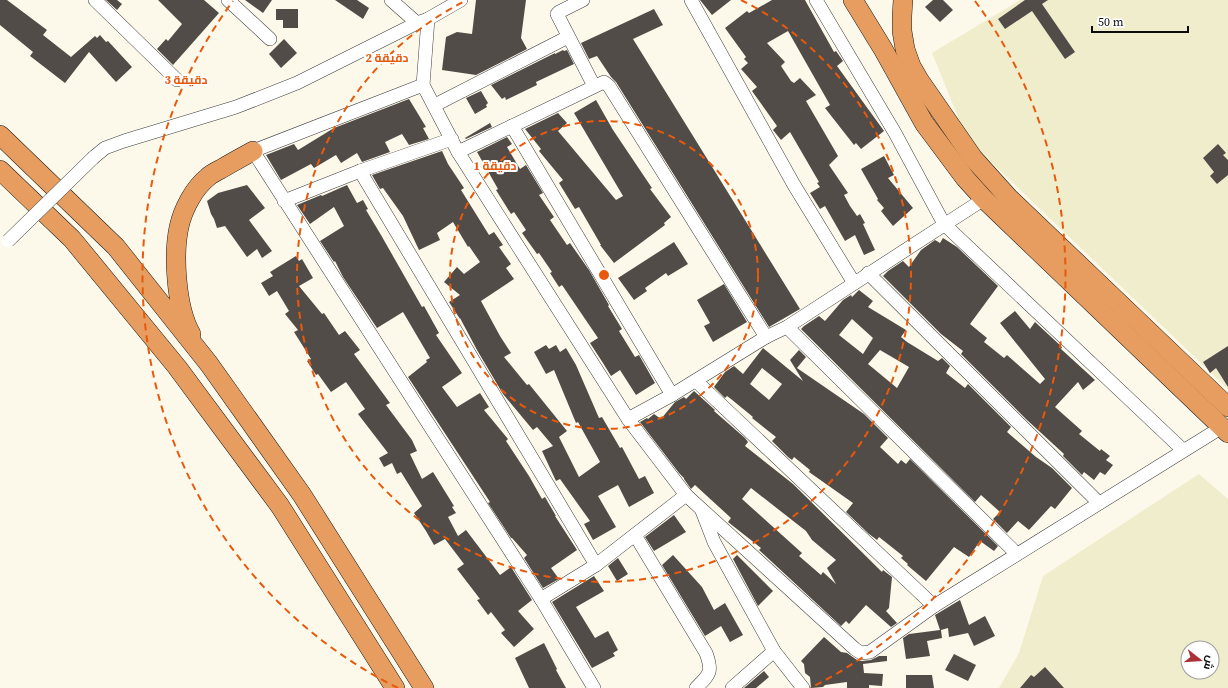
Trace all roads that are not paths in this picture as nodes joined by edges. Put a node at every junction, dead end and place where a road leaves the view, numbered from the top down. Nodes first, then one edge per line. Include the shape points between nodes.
1 (95, 0) edge
2 (228, 0) edge
3 (392, 0) edge
4 (461, 0) edge
5 (583, 0) edge
6 (691, 0) edge
7 (816, 0) edge
8 (853, 0) edge
9 (903, 0) edge
10 (423, 21) junction
11 (568, 37) junction
12 (270, 39) dead end
13 (177, 80) dead end
14 (423, 84) junction
15 (594, 86) junction
16 (435, 105) junction
17 (512, 126) junction
18 (0, 135) edge
19 (452, 139) junction
20 (253, 151) junction
21 (458, 152) junction
22 (0, 170) edge
23 (360, 171) junction
24 (984, 199) junction
25 (284, 201) junction
26 (944, 224) junction
27 (4, 244) edge
28 (868, 273) junction
29 (854, 283) junction
30 (787, 327) junction
31 (766, 337) junction
32 (209, 364) junction
33 (696, 381) junction
34 (672, 395) junction
35 (1228, 407) edge
36 (628, 419) junction
37 (1225, 430) edge
38 (1183, 450) junction
39 (686, 496) junction
40 (1099, 503) junction
41 (701, 509) junction
42 (635, 535) junction
43 (1017, 554) junction
44 (596, 565) junction
45 (541, 599) junction
46 (934, 606) junction
47 (774, 651) junction
48 (394, 688) edge
49 (424, 688) edge
50 (594, 688) edge
51 (696, 688) edge
52 (732, 688) edge
53 (803, 688) edge

1 - 13 street
2 - 12 street
3 - 10 street
4 - 10 street
5 - 11 street via 558,13
6 - 29 street via 794,185
7 - 26 street via 895,133
8 - 24 highway via 924,123 960,172
9 - 35 highway via 902,31 911,66 973,158 1009,198
10 - 14 street
10 - 27 street, bridge via 297,83 236,107 105,148
11 - 15 street
11 - 16 street
14 - 16 street
14 - 20 street
15 - 17 street
15 - 31 street via 604,82 609,86
16 - 19 street
17 - 21 street
17 - 34 street
18 - 32 highway via 116,247
19 - 21 street
19 - 23 street
20 - 25 street
20 - 32 highway via 208,176 188,204 180,226 177,250 179,297 188,328
21 - 36 street
22 - 48 highway via 72,240 177,367 280,506
23 - 25 street
23 - 44 street
24 - 26 street
24 - 37 highway
25 - 45 street
26 - 28 street
26 - 38 street
28 - 29 street
28 - 40 street
29 - 30 street
30 - 31 street
30 - 43 street
31 - 33 street
32 - 49 highway via 302,494
33 - 34 street
33 - 46 street
34 - 36 street
36 - 39 street
37 - 38 street
38 - 40 street
39 - 41 street
39 - 42 street
40 - 43 street
41 - 46 street via 854,649 861,652 870,652
41 - 47 street via 714,542
42 - 44 street
42 - 51 street via 710,663 709,676
43 - 46 street
44 - 45 street
45 - 50 street
47 - 52 street
47 - 53 street

